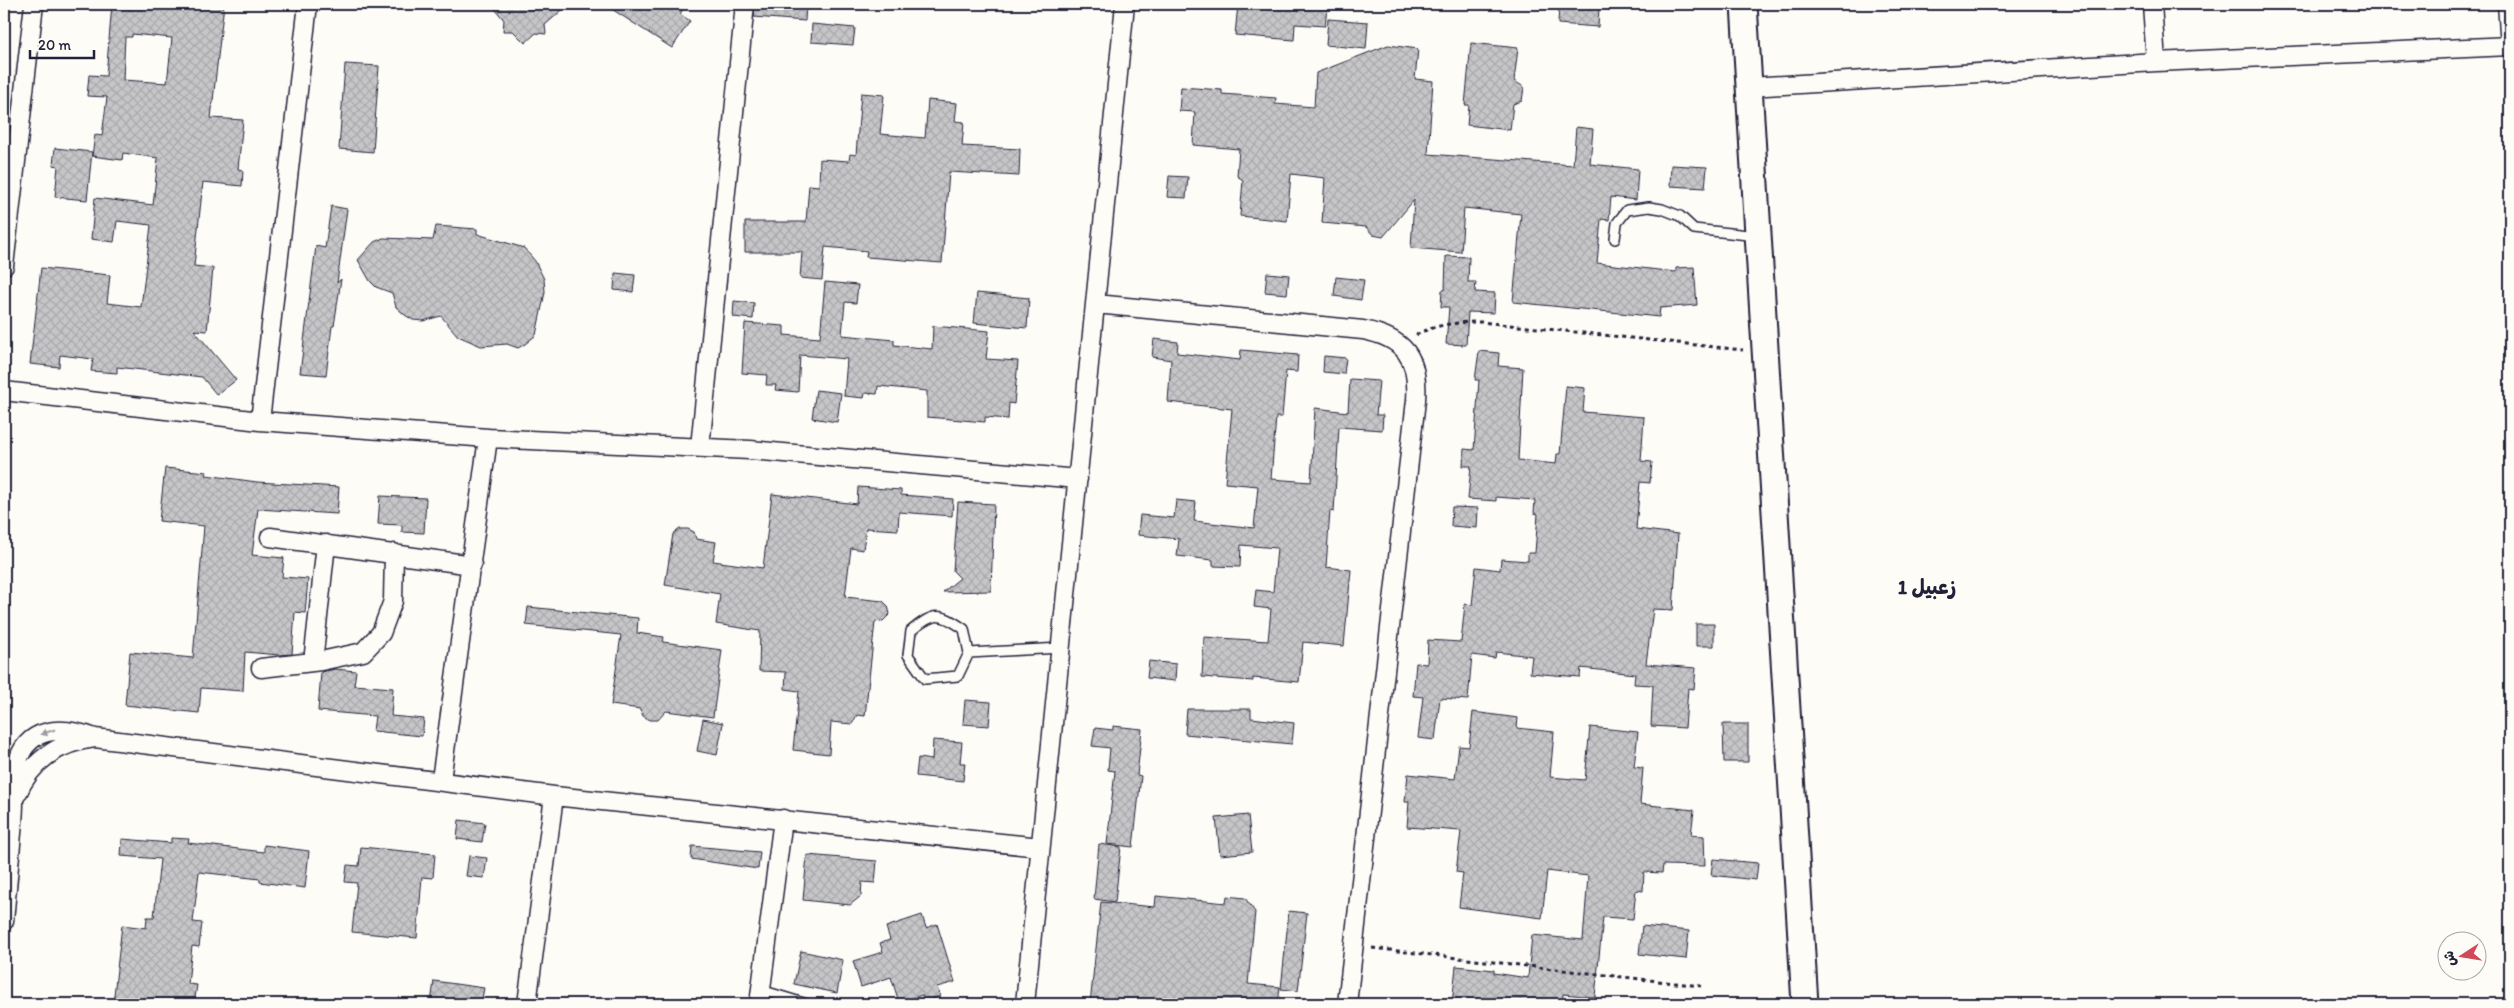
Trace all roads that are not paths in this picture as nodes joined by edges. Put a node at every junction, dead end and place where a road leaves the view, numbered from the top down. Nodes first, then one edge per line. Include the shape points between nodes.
1 (34, 4) edge
2 (308, 4) edge
3 (745, 4) edge
4 (1125, 4) edge
5 (1744, 4) edge
6 (2152, 4) edge
7 (2507, 4) edge
8 (2510, 46) edge
9 (2156, 62) junction
10 (1750, 87) junction
11 (1759, 236) junction
12 (1615, 239) dead end
13 (4, 266) edge
14 (1096, 304) junction
15 (4, 390) edge
16 (260, 421) junction
17 (488, 438) junction
18 (700, 447) junction
19 (1078, 479) junction
20 (270, 537) dead end
21 (326, 544) junction
22 (394, 553) junction
23 (472, 565) junction
24 (1061, 648) junction
25 (969, 653) junction
26 (313, 662) junction
27 (261, 668) dead end
28 (441, 780) junction
29 (554, 796) junction
30 (783, 819) junction
31 (1040, 847) junction
32 (4, 921) edge
33 (760, 997) edge
34 (527, 1004) edge
35 (807, 1004) edge
36 (1025, 1004) edge
37 (1347, 1004) edge
38 (1805, 1004) edge

1 - 13 street
2 - 16 street
3 - 18 street
4 - 14 street
5 - 10 street
6 - 9 street
7 - 8 street
8 - 9 street
9 - 10 street
10 - 11 street
11 - 12 lane via 1694,229 1680,216 1649,207 1627,210 1617,223
11 - 38 street
14 - 19 street
14 - 37 street via 1362,330 1382,334 1400,345 1412,360 1418,380 1416,400
15 - 16 street
16 - 17 street
17 - 18 street
17 - 23 street
18 - 19 street
19 - 24 street
20 - 21 street
21 - 22 street
21 - 26 street
22 - 23 street
22 - 26 street via 393,601 381,633 362,652
23 - 28 street
24 - 25 lane
24 - 31 street
25 - 25 lane via 964,629 947,617 927,618 911,631 908,655 925,679 958,676
26 - 27 street
28 - 29 street
28 - 32 street via 95,738 65,729 55,730 29,743 18,760
29 - 30 street
29 - 34 street
30 - 31 street
30 - 33 street
31 - 36 street
33 - 35 lane

